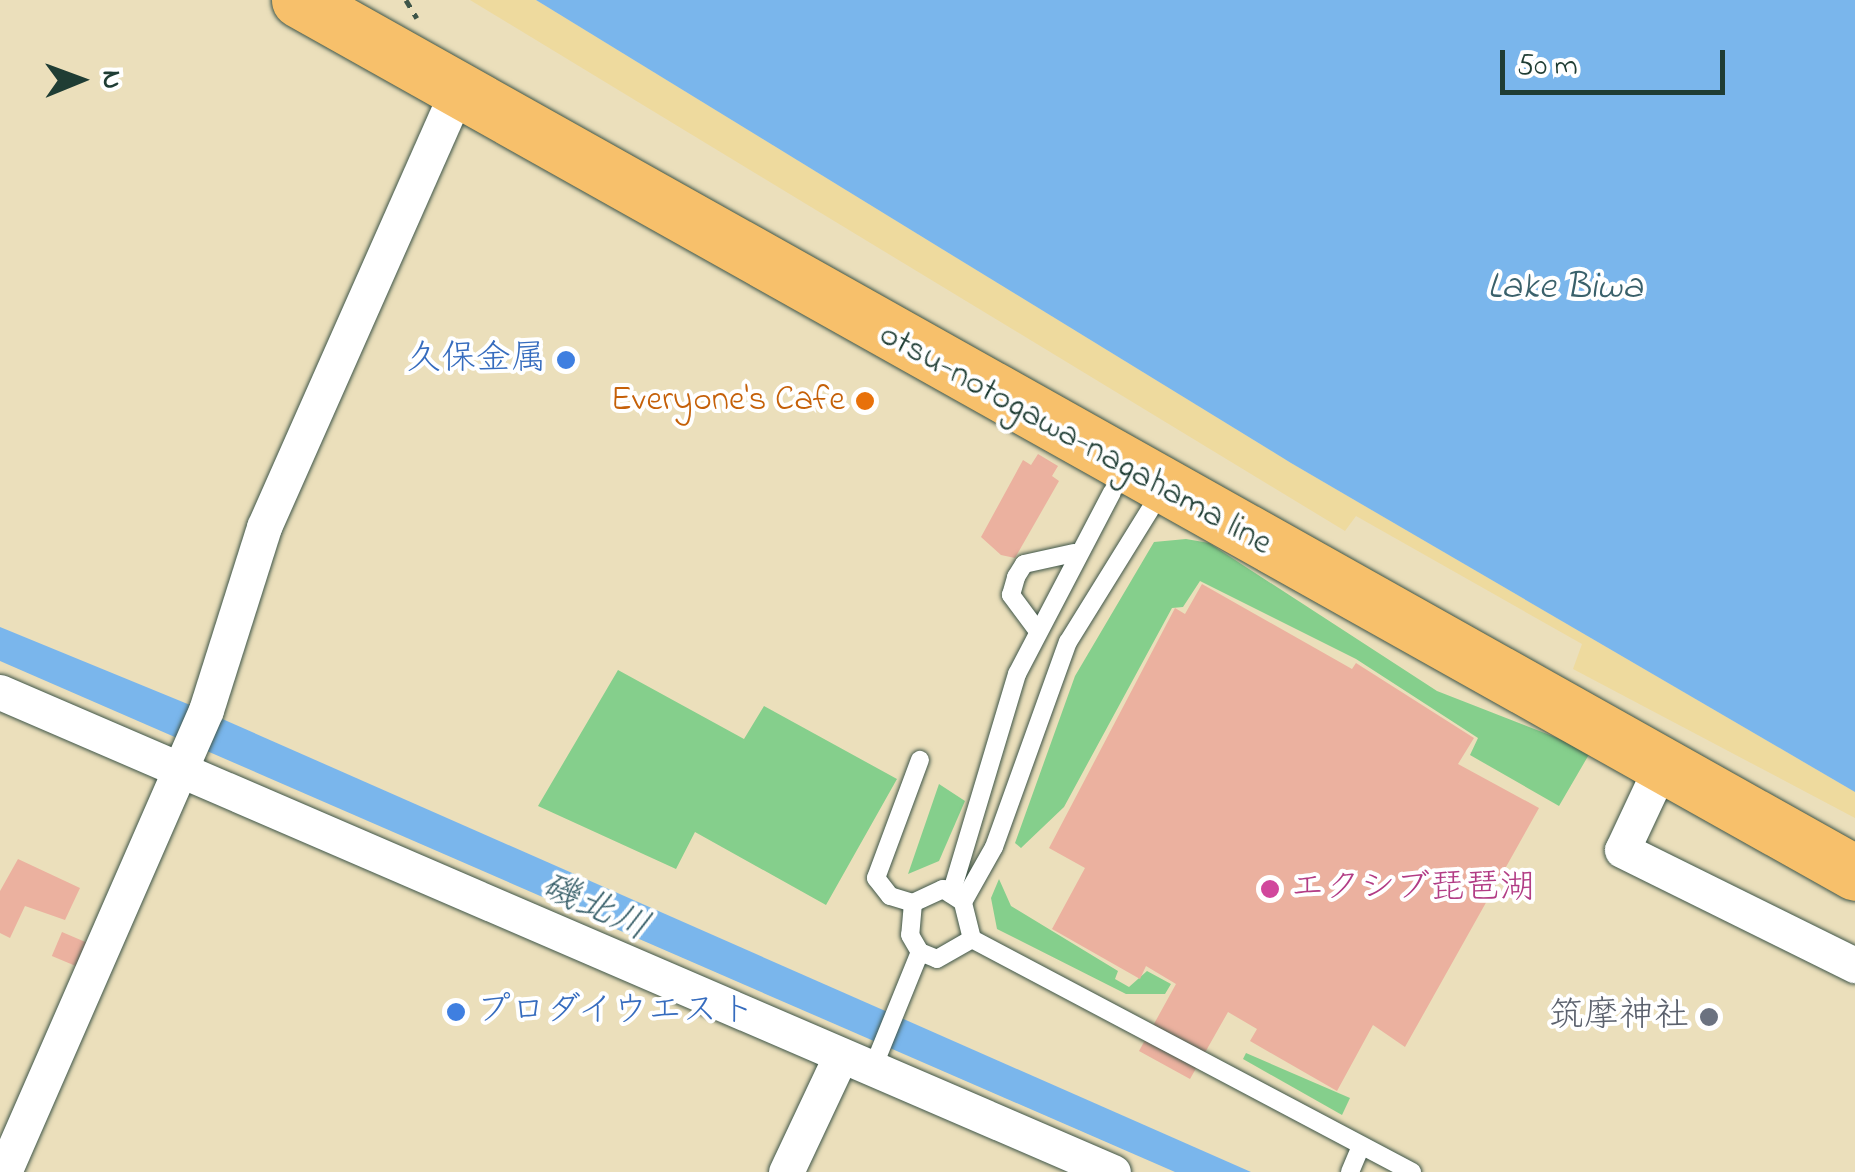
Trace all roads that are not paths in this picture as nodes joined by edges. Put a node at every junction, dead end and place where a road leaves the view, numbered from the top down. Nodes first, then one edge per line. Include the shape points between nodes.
1 (299, 0) edge
2 (457, 91) junction
3 (1112, 492) dead end
4 (1150, 510) dead end
5 (1074, 553) junction
6 (1037, 630) junction
7 (0, 692) edge
8 (185, 758) junction
9 (920, 760) dead end
10 (1660, 770) junction
11 (1855, 874) edge
12 (957, 898) junction
13 (913, 902) junction
14 (972, 940) junction
15 (920, 952) junction
16 (1855, 965) edge
17 (840, 1056) junction
18 (876, 1062) junction
19 (1359, 1151) junction
20 (4, 1172) edge
21 (786, 1172) edge
22 (1113, 1172) edge
23 (1350, 1172) edge
24 (1412, 1172) edge

1 - 2 main road, otsu-notogawa-nagahama line
2 - 8 street via 264,528
2 - 10 main road, otsu-notogawa-nagahama line
3 - 5 lane
4 - 12 lane via 1068,642 994,848
5 - 6 lane
5 - 6 lane via 1024,564 1016,576 1011,595
6 - 12 lane
7 - 8 street
8 - 17 street
8 - 20 street
9 - 13 lane via 876,878 890,896
10 - 11 main road, otsu-notogawa-nagahama line
10 - 16 street via 1622,850
12 - 13 lane
12 - 14 lane
13 - 15 lane via 910,935
14 - 15 lane via 937,959
14 - 19 lane via 1176,1040
15 - 18 lane
17 - 18 street
17 - 21 street
18 - 22 street
19 - 23 lane
19 - 24 lane

